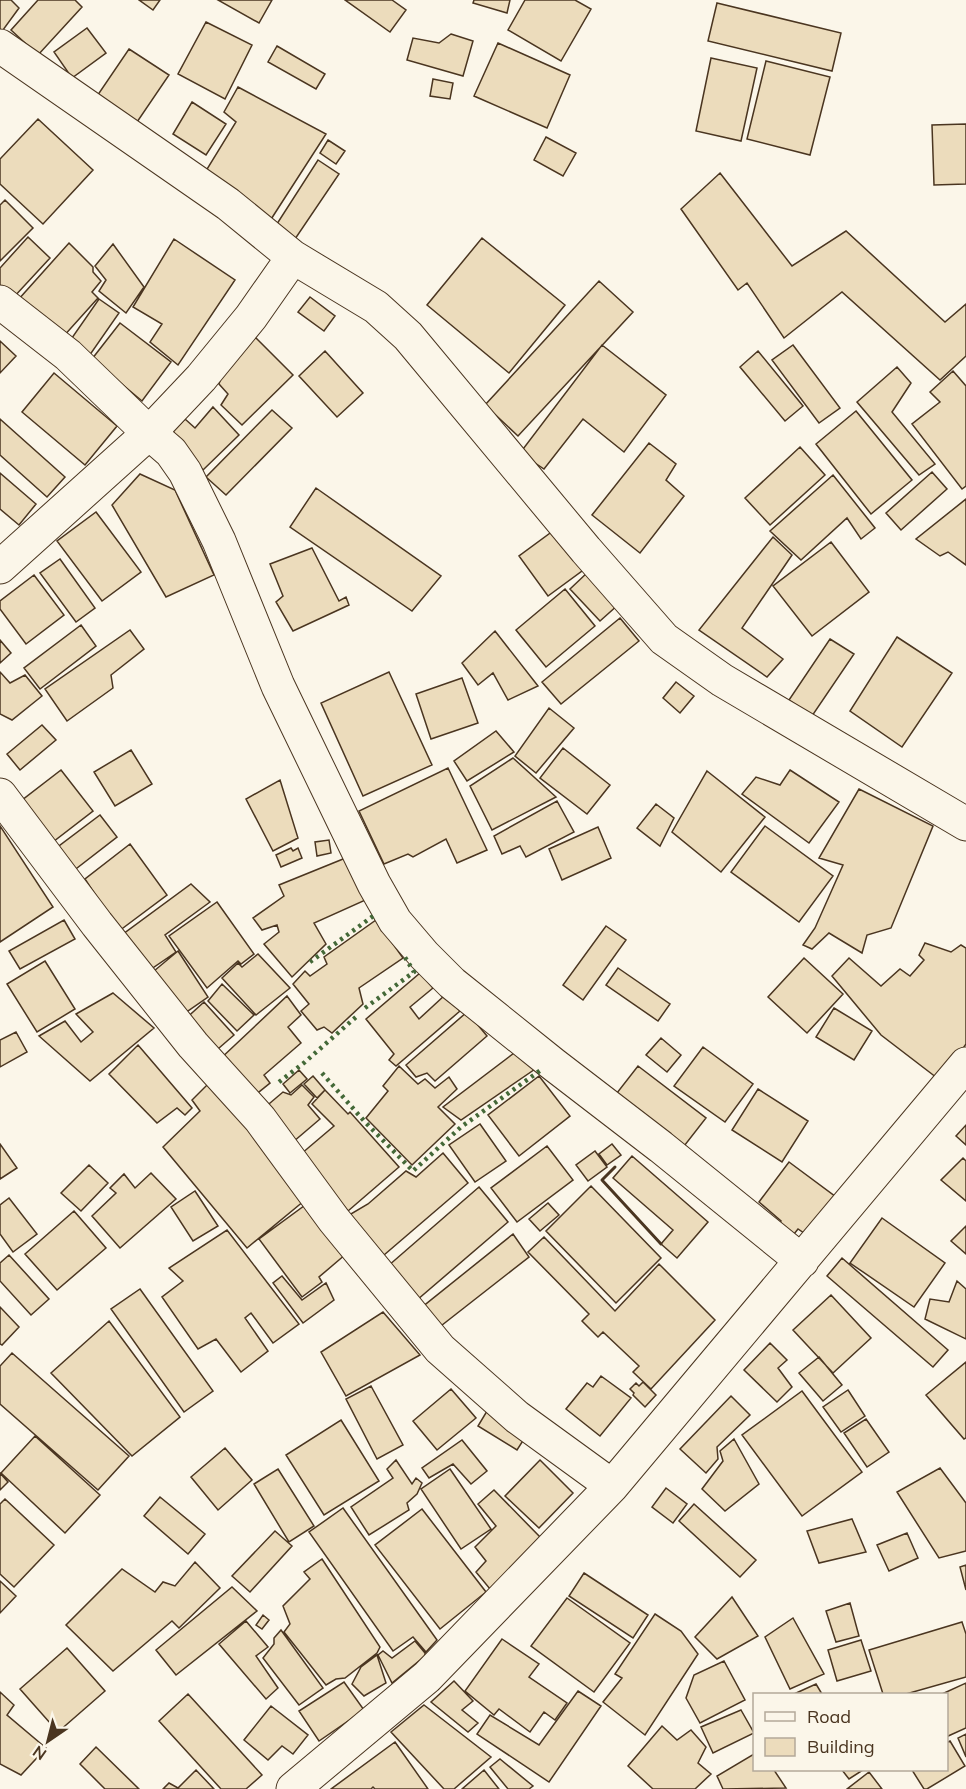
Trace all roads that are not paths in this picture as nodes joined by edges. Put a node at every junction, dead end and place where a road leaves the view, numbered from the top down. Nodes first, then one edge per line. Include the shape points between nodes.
1 (0, 46) edge
2 (293, 257) junction
3 (0, 302) edge
4 (149, 433) junction
5 (0, 567) edge
6 (0, 795) edge
7 (966, 824) edge
8 (966, 1064) edge
9 (802, 1261) junction
10 (612, 1486) junction
11 (293, 1789) edge

1 - 2 street via 228,204
2 - 4 street via 251,317
2 - 7 street via 376,307 408,336 664,639 722,680
3 - 4 street via 68,356
4 - 5 street
4 - 9 street via 171,452 185,472 219,541 278,686 395,921 452,983
6 - 10 street via 104,934 193,1045 260,1119 334,1220 440,1349 517,1417
8 - 9 street
9 - 10 street
10 - 11 street via 427,1677

